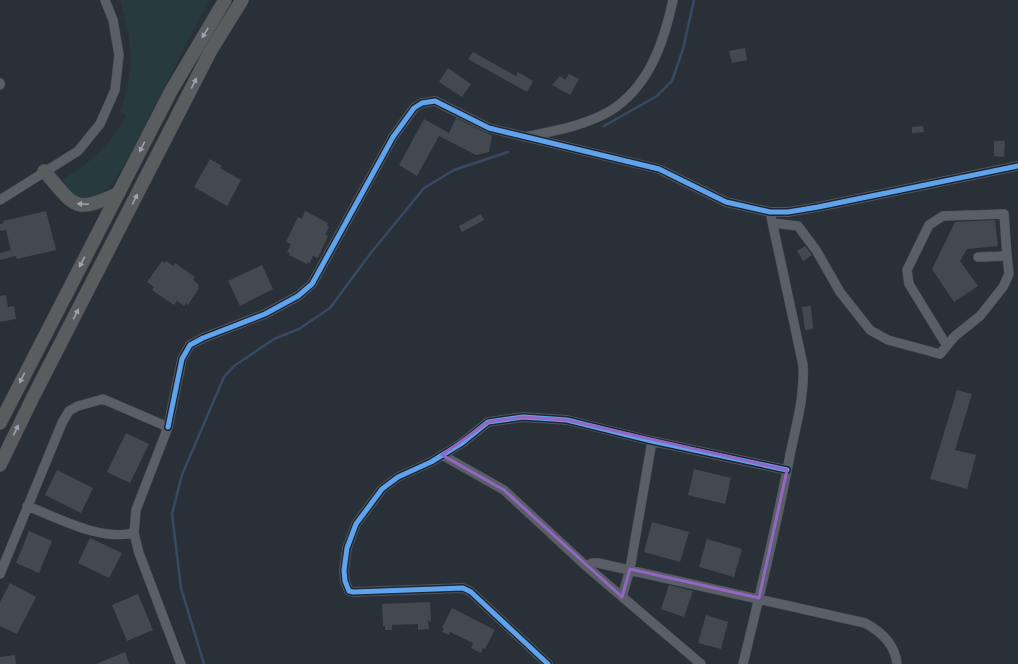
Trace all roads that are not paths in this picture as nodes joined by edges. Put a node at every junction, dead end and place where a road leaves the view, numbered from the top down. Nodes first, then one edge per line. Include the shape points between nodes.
1 (105, 0) edge
2 (225, 0) edge
3 (673, 0) edge
4 (242, 1) edge
5 (524, 137) junction
6 (1018, 166) edge
7 (44, 171) junction
8 (119, 193) junction
9 (0, 200) edge
10 (770, 212) junction
11 (773, 222) junction
12 (1007, 256) junction
13 (978, 257) dead end
14 (947, 346) junction
15 (0, 423) edge
16 (168, 426) junction
17 (652, 441) junction
18 (442, 455) junction
19 (0, 465) edge
20 (787, 470) junction
21 (27, 506) junction
22 (134, 533) junction
23 (586, 566) junction
24 (630, 569) junction
25 (0, 574) edge
26 (622, 597) junction
27 (759, 598) junction
28 (546, 663) edge
29 (181, 664) edge
30 (701, 664) edge
31 (743, 664) edge
32 (897, 664) edge

1 - 7 street via 113,20 119,55 118,72 110,102 100,124 78,151
2 -> 8 highway via 171,92
3 - 5 street via 659,52 644,78 630,94 595,118
19 -> 4 highway via 208,57
5 - 10 street via 659,169 726,202
5 - 16 street via 489,128 435,101 422,103 414,108 393,137 312,284 298,296 265,314 203,338 190,346 182,359
6 - 10 street via 818,207
8 -> 7 highway via 98,203 83,206 72,203
7 - 9 street
8 -> 15 highway
10 - 11 street
11 - 14 street via 798,226 840,292 870,330 888,340 929,352 940,354
11 - 20 street via 803,365 804,381
12 - 13 street
12 - 14 street via 1009,274 1004,287 980,316 955,336
12 - 14 street via 1004,214 942,216 929,225 907,270 909,284
16 - 21 street via 103,399 69,411
16 - 22 street via 136,510
17 - 18 street via 567,420 523,417 488,422
17 - 20 street
17 - 24 street
18 - 23 street via 504,490
18 - 28 street via 398,477 382,489 356,524 346,555 345,581 349,591 463,588 471,592
20 - 27 street via 779,516
21 - 22 street via 100,534 115,536
21 - 25 street
22 - 29 street via 139,553
23 - 24 street via 595,562
23 - 26 street
24 - 26 street
24 - 27 street
26 - 30 street
27 - 31 street
27 - 32 street via 865,623 885,636 892,647

